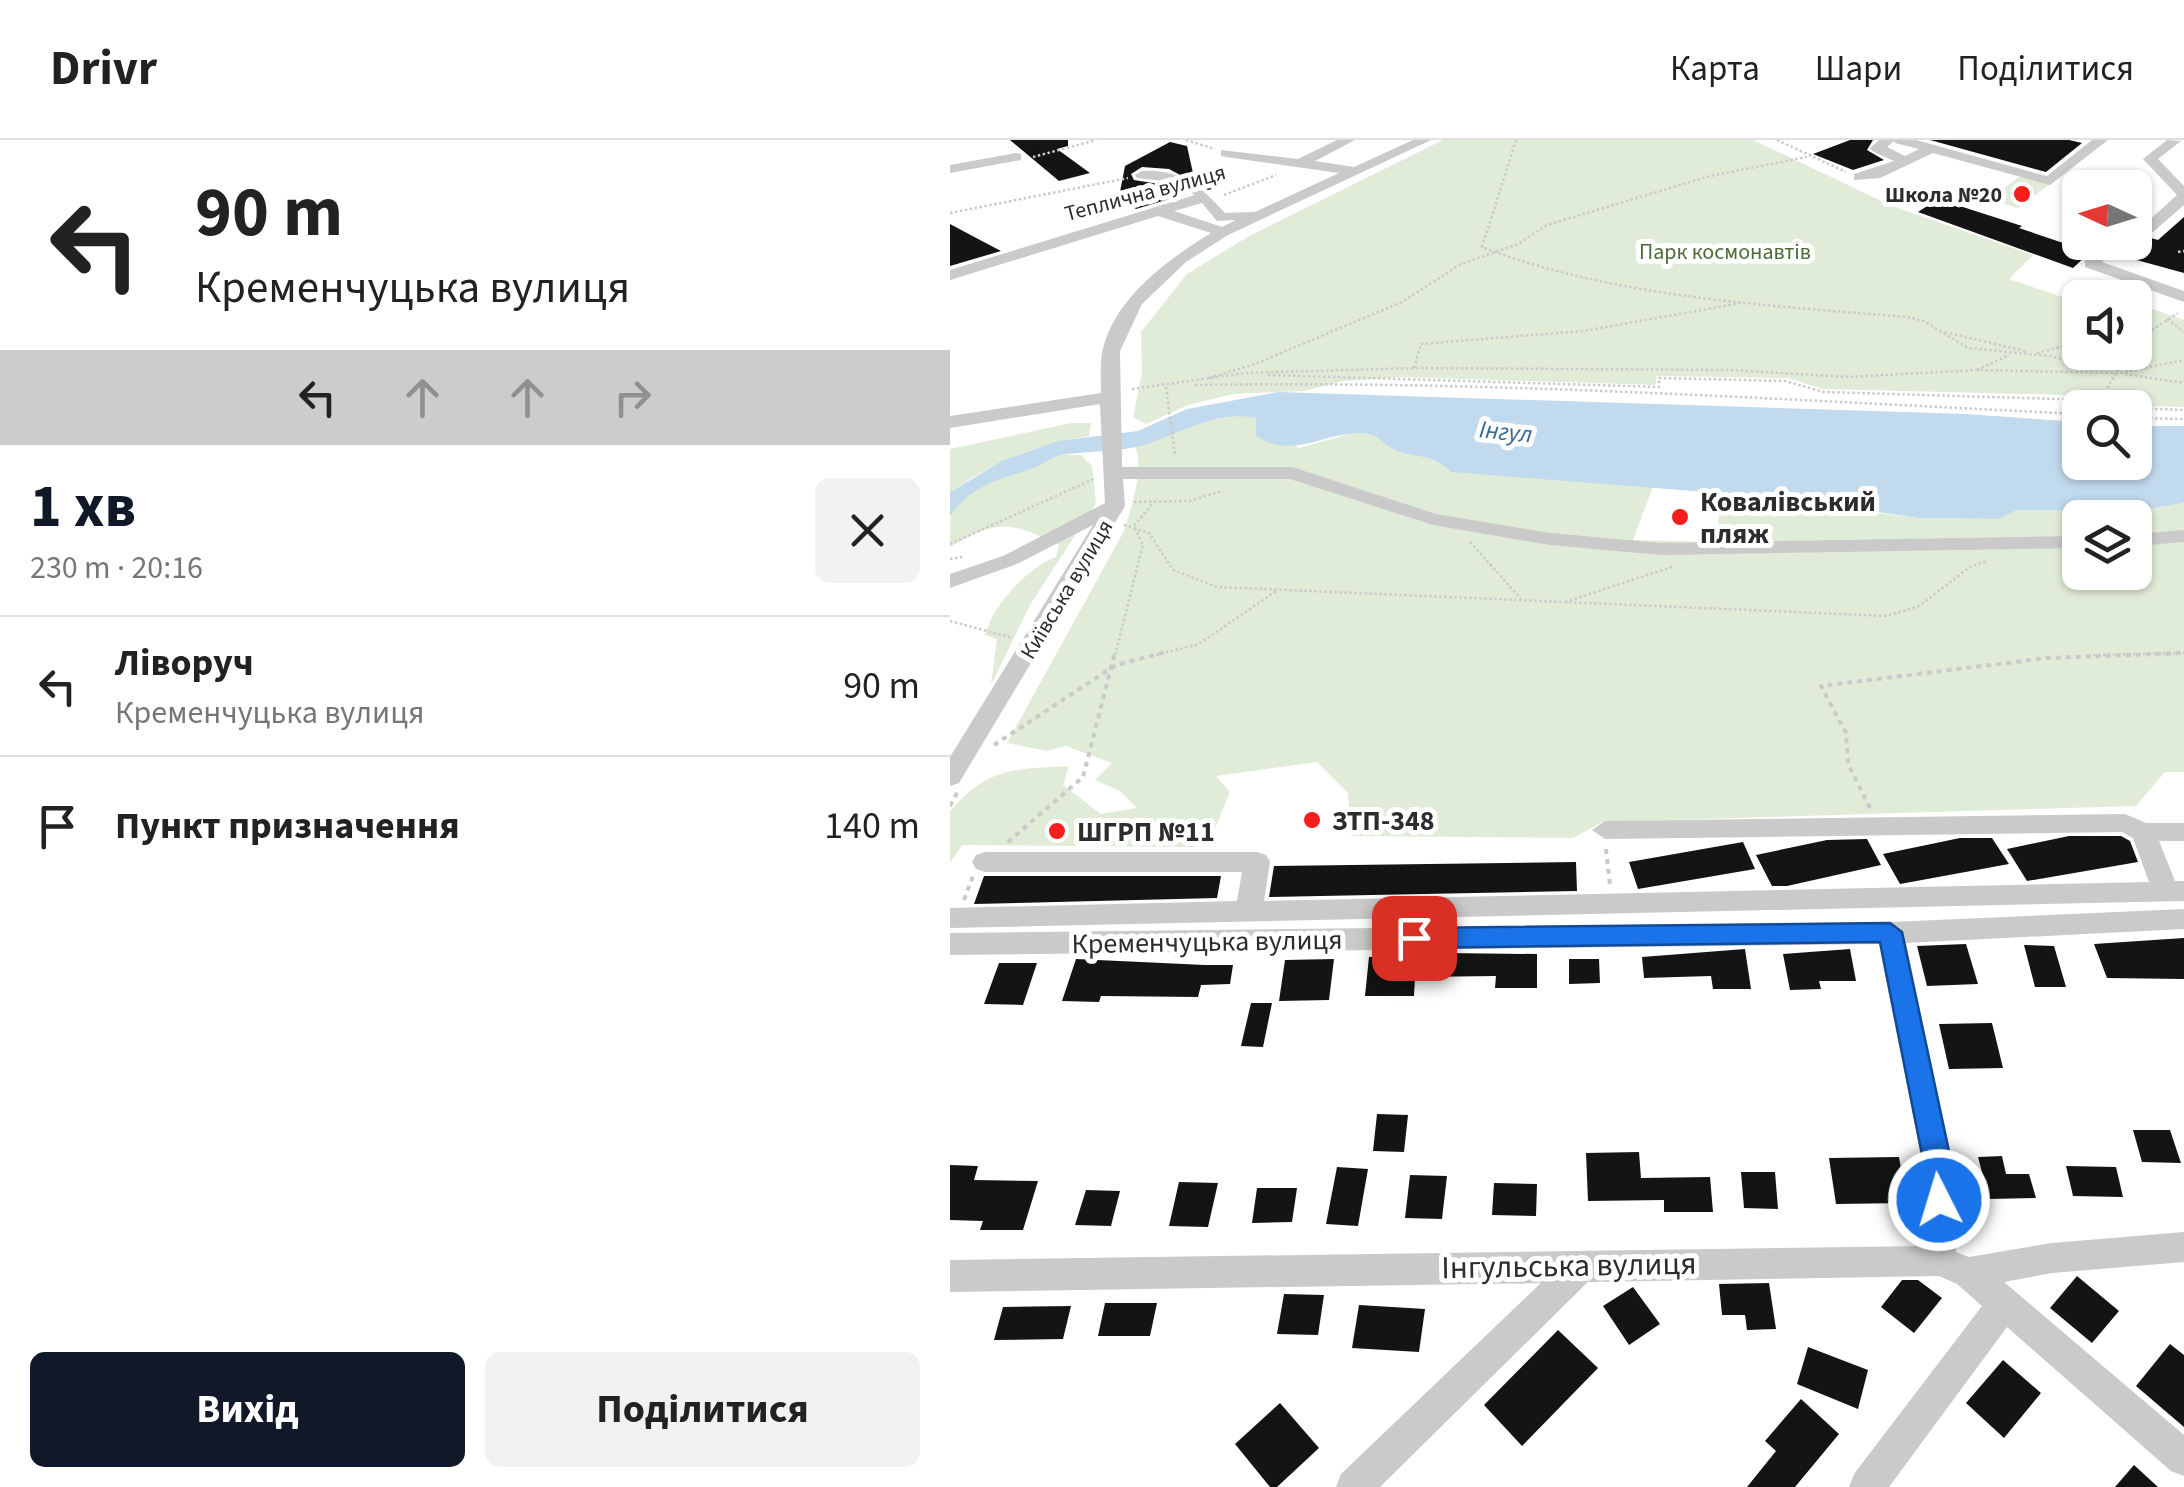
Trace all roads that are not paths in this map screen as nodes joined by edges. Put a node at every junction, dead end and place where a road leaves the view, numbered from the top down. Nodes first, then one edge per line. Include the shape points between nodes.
1 (1348, 140) edge
2 (1424, 140) edge
3 (1888, 140) edge
4 (1900, 140) edge
5 (2101, 140) edge
6 (2171, 141) edge
7 (2184, 144) edge
8 (1931, 149) junction
9 (1226, 153) road end
10 (1016, 157) road end
11 (1303, 162) junction
12 (1906, 162) junction
13 (950, 170) edge
14 (1353, 171) junction
15 (1142, 175) road end
16 (1859, 178) road end
17 (2184, 196) edge
18 (1206, 197) junction
19 (1184, 203) junction
20 (1155, 210) junction
21 (1264, 211) junction
22 (1215, 213) junction
23 (2152, 225) edge
24 (1224, 232) junction
25 (2096, 260) edge
26 (950, 275) edge
27 (2178, 309) edge
28 (1109, 404) junction
29 (950, 422) edge
30 (1115, 468) junction
31 (1111, 516) junction
32 (2184, 536) edge
33 (2152, 539) edge
34 (2062, 542) edge
35 (1027, 551) junction
36 (956, 553) edge
37 (950, 581) edge
38 (950, 777) edge
39 (1604, 830) dead end
40 (2143, 832) junction
41 (2184, 832) edge
42 (985, 862) road end
43 (2175, 891) edge
44 (1249, 912) junction
45 (2184, 919) edge
46 (952, 927) edge
47 (1890, 932) junction
48 (2184, 1247) edge
49 (1583, 1264) junction
50 (1955, 1267) junction
51 (950, 1276) edge
52 (2006, 1302) junction
53 (2184, 1458) edge
54 (1354, 1487) edge
55 (1867, 1487) edge

1 - 11 street
2 - 14 street, Київська вулиця
3 - 12 street via 1877,148
4 - 8 street
5 - 8 street via 2050,181
6 - 7 street
6 - 17 street via 2150,159
8 - 12 street
9 - 11 street
10 - 13 street
11 - 14 street
12 - 16 street
14 - 21 street, Київська вулиця
15 - 18 street via 1183,182
17 - 23 street
18 - 19 street, Теплична вулиця
18 - 22 street
19 - 20 street, Теплична вулиця
19 - 22 street
20 - 24 street
20 - 26 street, Теплична вулиця
21 - 22 street via 1222,218
21 - 24 street, Київська вулиця
24 - 28 street, Київська вулиця via 1180,259 1135,302 1111,351
25 - 27 street via 2091,264
28 - 29 street
28 - 30 street, Київська вулиця
30 - 31 street, Київська вулиця
30 - 34 street via 1292,473 1433,519 1661,549
31 - 35 street
31 - 38 street, Київська вулиця
32 - 33 street
35 - 36 street
35 - 37 street
39 - 40 street via 2126,822
40 - 41 street
40 - 43 street
42 - 44 street via 1258,862
43 - 44 street
44 - 46 street
45 - 47 street, Кременчуцька вулиця
46 - 47 street, Кременчуцька вулиця
47 - 50 street
48 - 50 street, Інгульська вулиця
49 - 50 street, Інгульська вулиця
49 - 51 street, Інгульська вулиця
49 - 54 street
50 - 52 street
52 - 53 street
52 - 55 street

